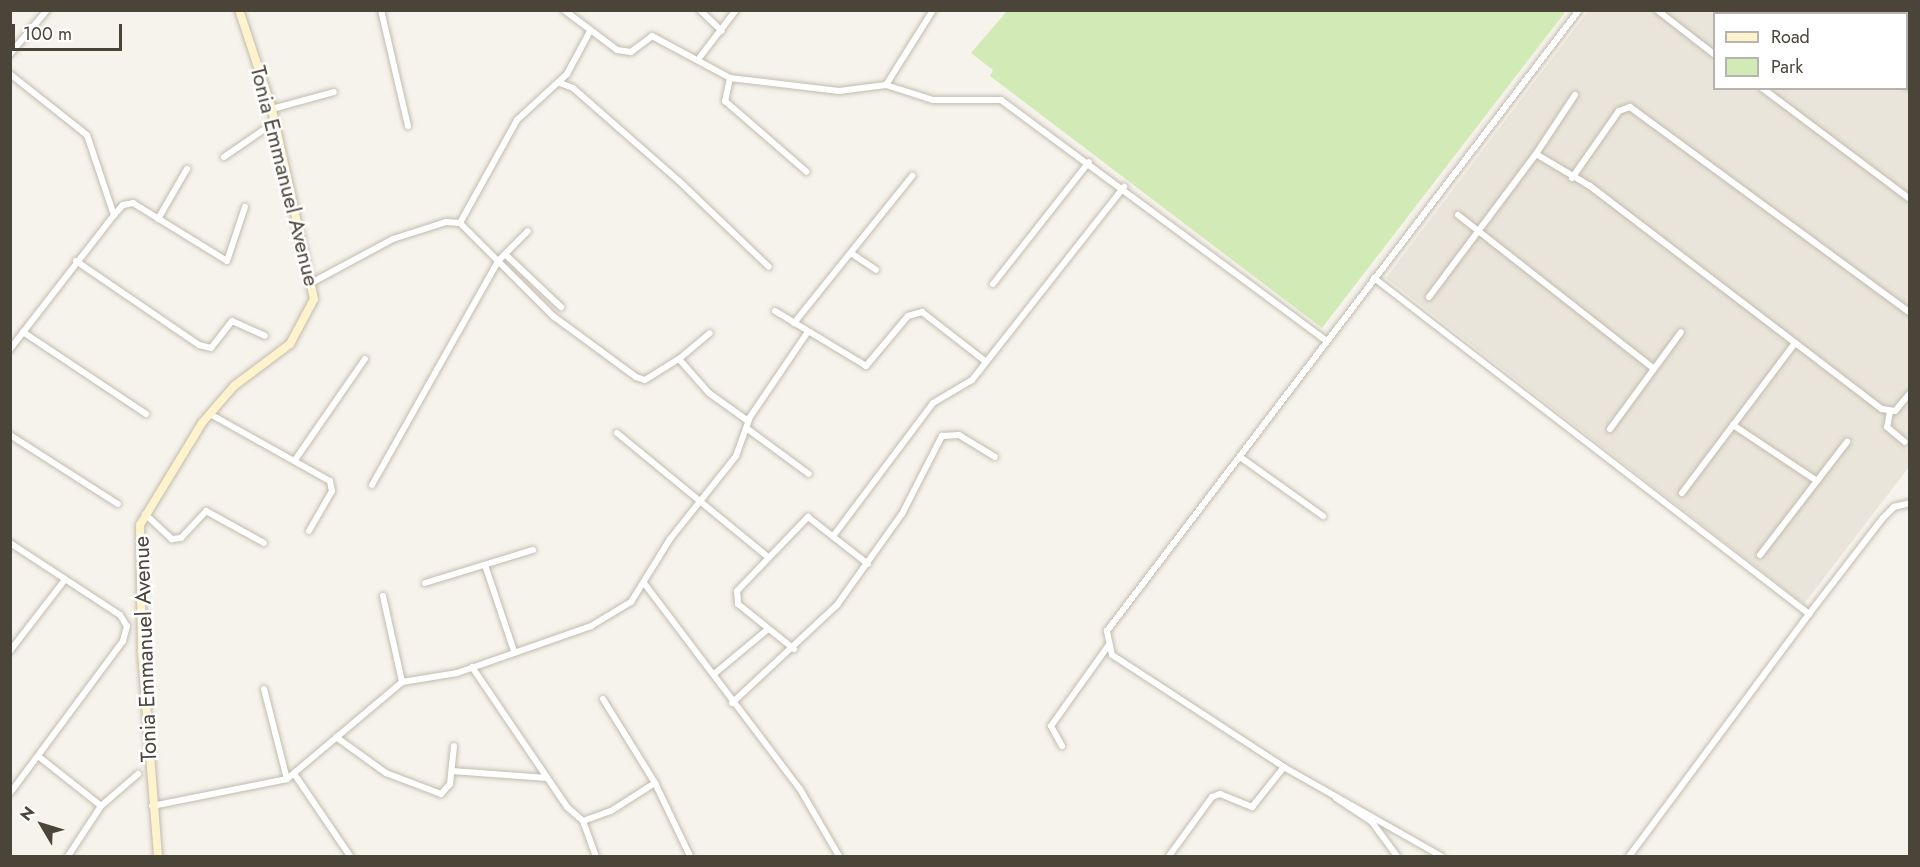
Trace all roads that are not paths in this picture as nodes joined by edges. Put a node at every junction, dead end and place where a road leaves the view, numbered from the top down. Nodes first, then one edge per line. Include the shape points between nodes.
1 (47, 10) edge
2 (239, 10) edge
3 (381, 10) edge
4 (564, 10) edge
5 (700, 10) edge
6 (736, 10) edge
7 (933, 10) edge
8 (1579, 10) edge
9 (1657, 10) edge
10 (722, 31) junction
11 (589, 33) junction
12 (1713, 53) edge
13 (10, 54) edge
14 (700, 57) junction
15 (10, 74) edge
16 (730, 78) junction
17 (560, 83) junction
18 (886, 85) junction
19 (1765, 90) edge
20 (334, 92) dead end
21 (1575, 95) dead end
22 (272, 109) junction
23 (275, 122) junction
24 (408, 126) dead end
25 (1536, 154) junction
26 (224, 156) dead end
27 (1089, 162) junction
28 (187, 169) dead end
29 (807, 172) dead end
30 (912, 176) dead end
31 (1572, 178) junction
32 (1124, 187) junction
33 (1910, 199) edge
34 (245, 207) dead end
35 (114, 215) junction
36 (1458, 215) dead end
37 (158, 219) junction
38 (460, 223) junction
39 (528, 231) dead end
40 (1478, 231) junction
41 (851, 253) junction
42 (506, 255) junction
43 (76, 261) junction
44 (498, 261) junction
45 (769, 267) dead end
46 (876, 270) dead end
47 (1374, 278) junction
48 (313, 282) junction
49 (993, 284) dead end
50 (1429, 297) dead end
51 (561, 307) dead end
52 (775, 311) dead end
53 (1910, 313) edge
54 (794, 323) junction
55 (23, 332) junction
56 (1681, 332) dead end
57 (710, 333) dead end
58 (807, 333) junction
59 (265, 336) dead end
60 (1325, 340) junction
61 (1796, 343) junction
62 (10, 349) edge
63 (365, 359) dead end
64 (679, 359) junction
65 (985, 361) junction
66 (1653, 368) junction
67 (1910, 393) edge
68 (1890, 412) junction
69 (146, 414) dead end
70 (210, 414) junction
71 (748, 421) junction
72 (1733, 425) junction
73 (1610, 429) dead end
74 (749, 430) junction
75 (617, 433) dead end
76 (10, 435) edge
77 (1847, 442) dead end
78 (1905, 442) dead end
79 (994, 457) dead end
80 (1240, 457) junction
81 (295, 460) junction
82 (809, 474) dead end
83 (1817, 481) junction
84 (372, 485) dead end
85 (1682, 493) dead end
86 (700, 500) junction
87 (1910, 503) edge
88 (118, 504) dead end
89 (145, 513) junction
90 (1323, 516) dead end
91 (309, 531) dead end
92 (834, 535) junction
93 (10, 543) edge
94 (264, 543) dead end
95 (533, 550) dead end
96 (1761, 555) dead end
97 (767, 556) junction
98 (868, 564) junction
99 (485, 565) junction
100 (64, 581) junction
101 (425, 583) dead end
102 (644, 583) junction
103 (383, 596) dead end
104 (1809, 614) junction
105 (767, 630) junction
106 (1108, 646) junction
107 (794, 649) junction
108 (10, 651) edge
109 (514, 651) junction
110 (472, 667) junction
111 (714, 674) junction
112 (402, 682) junction
113 (264, 689) dead end
114 (603, 699) dead end
115 (732, 703) junction
116 (336, 737) junction
117 (454, 746) dead end
118 (1062, 746) dead end
119 (38, 756) junction
120 (1284, 767) junction
121 (452, 771) junction
122 (138, 774) dead end
123 (295, 775) junction
124 (547, 778) junction
125 (287, 779) junction
126 (655, 783) junction
127 (1329, 792) junction
128 (10, 793) edge
129 (101, 806) junction
130 (152, 806) junction
131 (583, 821) junction
132 (68, 856) edge
133 (158, 856) edge
134 (350, 856) edge
135 (596, 856) edge
136 (690, 856) edge
137 (839, 856) edge
138 (1169, 856) edge
139 (1397, 856) edge
140 (1441, 856) edge
141 (1629, 856) edge

1 - 13 street
2 - 22 street, Tonia Emmanuel Avenue
3 - 24 street
4 - 11 street
5 - 10 street
6 - 10 street
7 - 18 street
8 - 47 street
9 - 12 street
10 - 14 street
11 - 14 street via 625,53 652,36
11 - 17 street
14 - 16 street
15 - 35 street via 84,131
16 - 18 street via 838,90
16 - 29 street via 725,100
17 - 38 street via 522,113
17 - 45 street via 679,181
18 - 27 street via 933,100 1001,100
19 - 33 street
20 - 22 street
21 - 25 street
22 - 23 street, Tonia Emmanuel Avenue
23 - 26 street
23 - 48 street, Tonia Emmanuel Avenue
25 - 31 street
25 - 40 street
27 - 32 street
27 - 49 street
28 - 37 street
30 - 41 street
31 - 53 street via 1619,111 1630,107
31 - 61 street
32 - 60 street
32 - 65 street
34 - 37 street via 227,261
35 - 37 street via 129,203
35 - 43 street
36 - 40 street
38 - 44 street
38 - 48 street via 393,239
39 - 42 street
40 - 50 street
40 - 66 street
41 - 46 street
41 - 54 street
42 - 44 street
42 - 51 street
43 - 55 street
43 - 59 street via 199,345 211,348 232,321
44 - 64 street via 554,316 640,380
44 - 84 street
47 - 60 street
47 - 104 street
48 - 70 street, Tonia Emmanuel Avenue via 311,309 290,344 234,386
52 - 54 street
54 - 58 street
55 - 62 street
55 - 69 street
56 - 66 street
57 - 64 street
58 - 65 street via 866,366 908,316 922,312
58 - 71 street
60 - 80 street
61 - 68 street
61 - 72 street
63 - 81 street
64 - 71 street via 709,393
65 - 92 street via 967,384 933,403
66 - 73 street
67 - 68 street
68 - 78 street via 1887,427
70 - 81 street
70 - 89 street, Tonia Emmanuel Avenue
71 - 74 street
72 - 83 street
72 - 85 street
74 - 82 street
74 - 86 street
75 - 86 street
76 - 88 street
77 - 83 street
79 - 98 street via 959,435 942,436
80 - 90 street
80 - 106 street via 1111,624
81 - 91 street via 333,486
83 - 96 street
86 - 97 street
86 - 102 street
87 - 104 street via 1894,507 1883,518
89 - 94 street via 172,539 182,538 206,511
89 - 130 street, Tonia Emmanuel Avenue via 138,555
92 - 97 street via 814,518 801,518
92 - 98 street
93 - 100 street
95 - 99 street
97 - 105 street via 734,597
98 - 107 street
99 - 101 street
99 - 109 street
100 - 108 street
100 - 119 street via 120,615 127,626 123,641
102 - 109 street via 631,602 602,621
102 - 111 street
103 - 112 street
104 - 141 street
105 - 107 street
105 - 111 street
106 - 118 street via 1051,726
106 - 120 street via 1112,655
107 - 115 street
109 - 110 street
110 - 112 street
110 - 124 street
111 - 115 street
112 - 116 street
113 - 125 street
114 - 126 street
115 - 137 street via 800,789
116 - 121 street via 386,773 441,794
116 - 123 street
117 - 121 street
119 - 128 street
119 - 129 street
120 - 127 street
120 - 138 street via 1252,807 1220,794 1212,797
121 - 124 street
122 - 129 street
123 - 125 street
123 - 134 street
124 - 131 street
125 - 130 street
126 - 131 street via 611,811
126 - 136 street
127 - 139 street via 1372,822
127 - 140 street
129 - 132 street
130 - 133 street, Tonia Emmanuel Avenue
131 - 135 street

